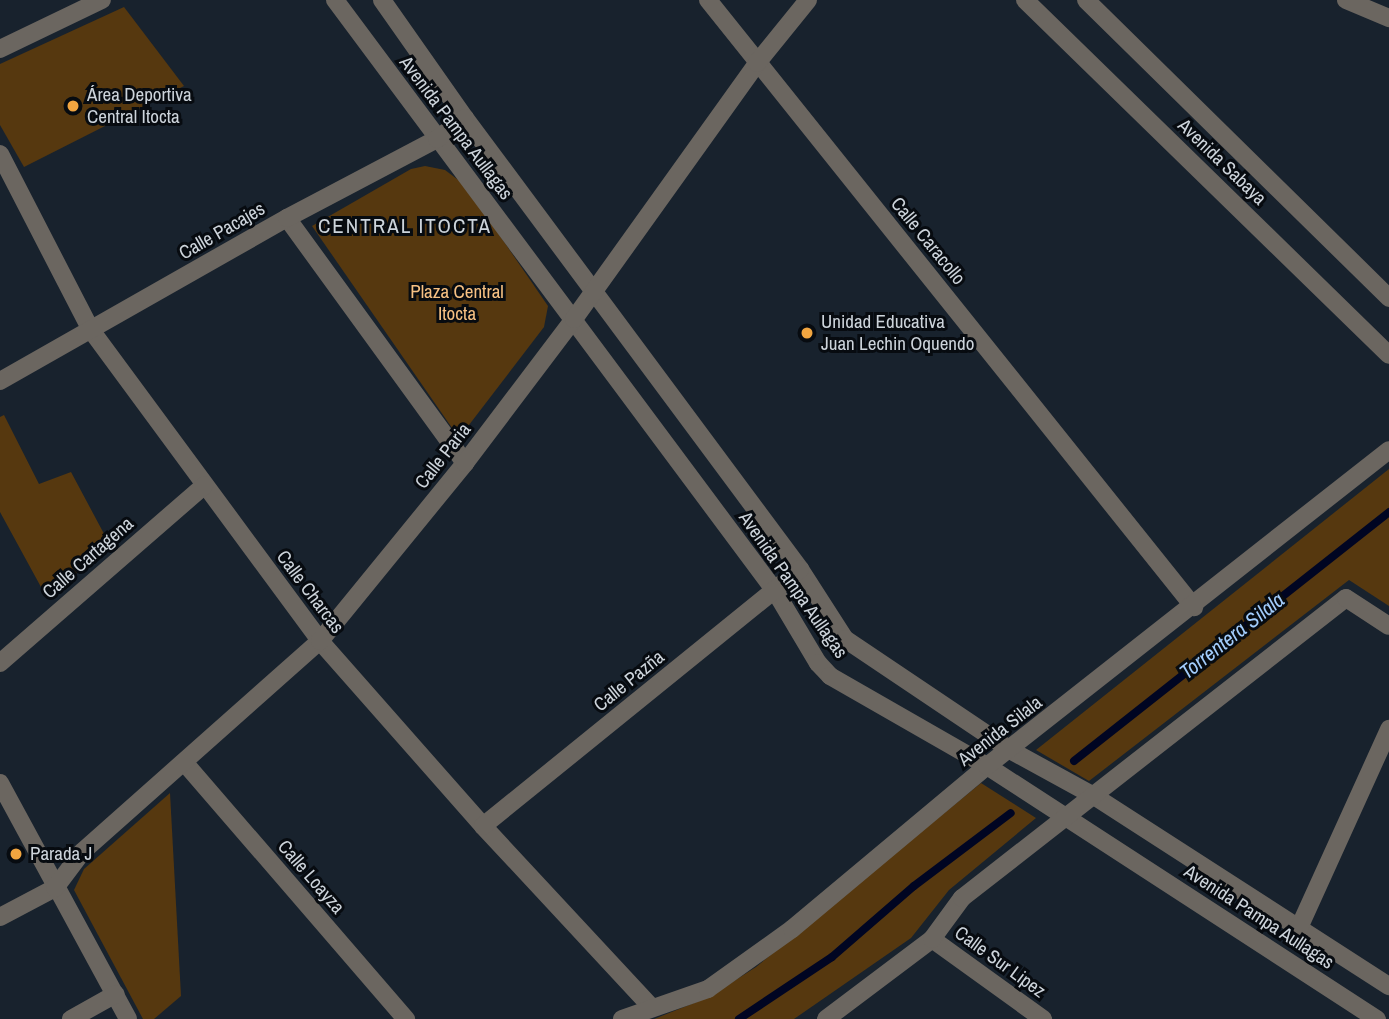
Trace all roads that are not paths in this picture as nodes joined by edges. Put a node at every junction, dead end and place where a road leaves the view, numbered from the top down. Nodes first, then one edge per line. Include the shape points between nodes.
1 (102, 0) edge
2 (335, 0) edge
3 (382, 0) edge
4 (708, 0) edge
5 (808, 0) edge
6 (1025, 0) edge
7 (1086, 0) edge
8 (1346, 0) edge
9 (1389, 18) edge
10 (0, 49) edge
11 (757, 62) junction
12 (466, 118) junction
13 (437, 139) junction
14 (0, 154) edge
15 (288, 218) junction
16 (594, 289) junction
17 (1389, 298) edge
18 (574, 319) junction
19 (91, 330) junction
20 (1389, 355) edge
21 (0, 380) edge
22 (1389, 450) edge
23 (465, 463) junction
24 (205, 485) junction
25 (800, 569) junction
26 (775, 590) junction
27 (1194, 607) junction
28 (1389, 626) edge
29 (320, 641) junction
30 (0, 663) edge
31 (1389, 729) edge
32 (1010, 750) junction
33 (184, 762) junction
34 (987, 766) junction
35 (0, 783) edge
36 (1094, 796) junction
37 (1065, 816) junction
38 (483, 826) junction
39 (55, 888) junction
40 (0, 917) edge
41 (1298, 930) junction
42 (932, 939) junction
43 (1389, 986) edge
44 (116, 995) junction
45 (651, 1007) junction
46 (1021, 1013) edge
47 (71, 1019) edge
48 (128, 1019) edge
49 (406, 1019) edge
50 (622, 1019) edge
51 (826, 1019) edge
52 (1043, 1019) edge
53 (1377, 1019) edge

1 - 10 street
2 - 13 street, Avenida Pampa Aullagas
3 - 12 street, Avenida Pampa Aullagas
4 - 11 street, Calle Caracollo
5 - 11 street, Calle Paria
6 - 20 street, Avenida Sabaya
7 - 17 street, Avenida Sabaya
8 - 9 street
11 - 16 street, Calle Paria
11 - 27 street, Calle Caracollo
12 - 13 street, Calle Pacajes
12 - 16 street, Avenida Pampa Aullagas
13 - 15 street, Calle Pacajes
13 - 18 street, Avenida Pampa Aullagas
14 - 19 street, Calle Charcas
15 - 19 street, Calle Pacajes
15 - 23 street
16 - 18 street, Calle Paria
16 - 25 street, Avenida Pampa Aullagas
18 - 23 street, Calle Paria
18 - 26 street, Avenida Pampa Aullagas
19 - 21 street, Calle Pacajes
19 - 24 street, Calle Charcas
22 - 27 street, Avenida Silala
23 - 29 street, Calle Paria
24 - 29 street, Calle Charcas
24 - 30 street, Calle Cartagena
25 - 26 street, Calle Pazña
25 - 32 street, Avenida Pampa Aullagas via 845,639
26 - 34 street, Avenida Pampa Aullagas via 830,676
26 - 38 street, Calle Pazña
27 - 32 street, Avenida Silala
28 - 36 street via 1346,598
29 - 33 street, Calle Paria
29 - 38 street, Calle Charcas
31 - 41 street
32 - 34 street, Avenida Silala
32 - 36 street, Avenida Pampa Aullagas
33 - 39 street, Calle Paria via 82,852
33 - 49 street, Calle Loayza
34 - 37 street, Avenida Pampa Aullagas
34 - 45 street, Avenida Silala via 781,937 708,989
35 - 39 street
36 - 37 street
36 - 41 street, Avenida Pampa Aullagas
37 - 42 street via 962,898
37 - 53 street, Avenida Pampa Aullagas
38 - 45 street, Calle Charcas
39 - 40 street
39 - 44 street
41 - 43 street, Avenida Pampa Aullagas
42 - 46 street, Calle Sur Lipez
42 - 51 street
44 - 47 street
44 - 48 street
45 - 50 street, Avenida Silala
46 - 52 street, Calle Sur Lipez

